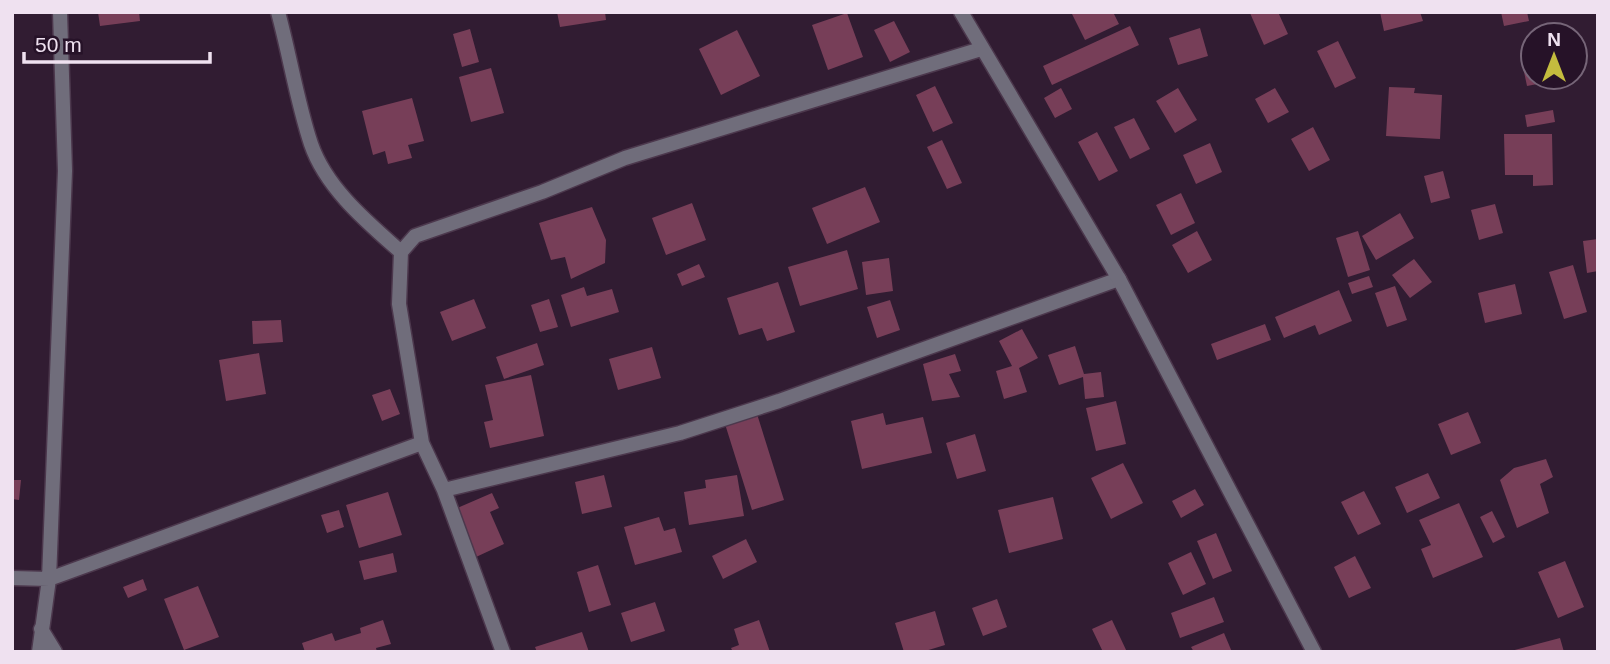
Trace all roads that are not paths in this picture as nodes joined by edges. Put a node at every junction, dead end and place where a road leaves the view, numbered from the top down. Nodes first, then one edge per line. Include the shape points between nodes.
1 (60, 12) edge
2 (278, 12) edge
3 (961, 12) edge
4 (981, 49) junction
5 (401, 251) junction
6 (1119, 279) junction
7 (422, 443) junction
8 (444, 490) junction
9 (12, 578) edge
10 (49, 579) junction
11 (41, 629) junction
12 (39, 652) edge
13 (55, 652) edge
14 (503, 652) edge
15 (1314, 652) edge

1 - 10 street via 65,172
2 - 5 street via 312,146 333,183 361,217
3 - 4 street
4 - 5 street via 625,158 415,236
4 - 6 street
5 - 7 street via 399,304
6 - 8 street via 680,433
6 - 15 street
7 - 8 street
7 - 10 street
8 - 14 street
9 - 10 street
10 - 11 street
11 - 12 street
11 - 13 street

